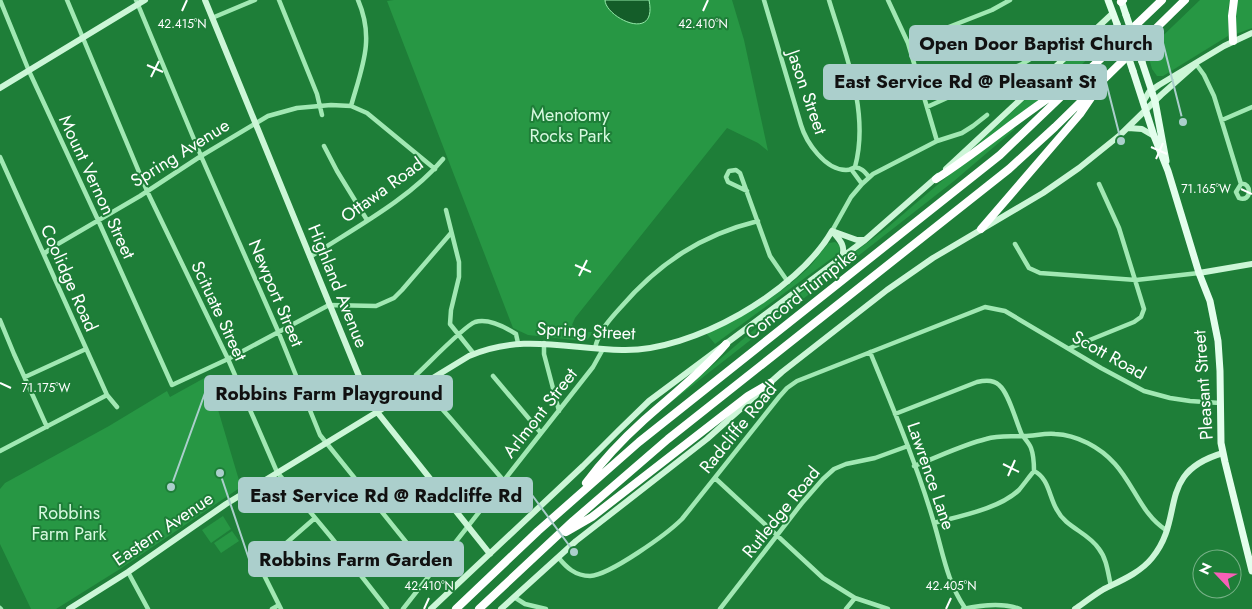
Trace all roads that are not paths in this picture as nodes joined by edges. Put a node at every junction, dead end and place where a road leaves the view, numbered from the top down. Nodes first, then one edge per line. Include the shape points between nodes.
1 (0, 0) edge
2 (67, 0) edge
3 (145, 0) edge
4 (205, 0) edge
5 (255, 0) edge
6 (280, 0) edge
7 (358, 0) edge
8 (764, 0) edge
9 (829, 0) edge
10 (888, 0) edge
11 (1010, 0) edge
12 (1108, 0) edge
13 (1162, 0) edge
14 (1185, 0) edge
15 (1234, 0) edge
16 (1122, 1) edge
17 (137, 2) edge
18 (1113, 13) junction
19 (212, 18) junction
20 (1092, 33) junction
21 (1252, 33) edge
22 (83, 39) junction
23 (1233, 41) junction
24 (908, 43) junction
25 (1196, 64) junction
26 (29, 72) junction
27 (1085, 75) junction
28 (1101, 82) junction
29 (0, 88) edge
30 (1152, 90) junction
31 (1155, 101) junction
32 (1143, 102) junction
33 (320, 106) junction
34 (352, 106) junction
35 (927, 107) junction
36 (1252, 107) edge
37 (1146, 110) junction
38 (322, 115) dead end
39 (987, 115) dead end
40 (1222, 120) junction
41 (255, 123) junction
42 (1127, 129) junction
43 (1154, 136) junction
44 (937, 141) junction
45 (324, 146) dead end
46 (201, 156) junction
47 (0, 157) edge
48 (443, 159) dead end
49 (853, 168) junction
50 (434, 169) junction
51 (1168, 171) junction
52 (869, 177) junction
53 (936, 179) junction
54 (862, 184) junction
55 (1099, 184) dead end
56 (1241, 184) dead end
57 (147, 190) junction
58 (746, 191) junction
59 (446, 210) dead end
60 (98, 220) junction
61 (367, 220) junction
62 (758, 221) junction
63 (981, 229) junction
64 (832, 231) junction
65 (450, 233) junction
66 (865, 240) junction
67 (1016, 244) dead end
68 (44, 254) junction
69 (310, 257) junction
70 (842, 257) junction
71 (1252, 264) edge
72 (1199, 274) junction
73 (1136, 280) junction
74 (788, 282) junction
75 (329, 305) junction
76 (993, 308) joint
77 (0, 320) edge
78 (278, 331) junction
79 (459, 335) junction
80 (518, 343) junction
81 (544, 343) junction
82 (726, 344) junction
83 (595, 348) junction
84 (1070, 348) junction
85 (86, 349) junction
86 (603, 349) junction
87 (870, 352) junction
88 (474, 354) junction
89 (228, 359) junction
90 (493, 376) dead end
91 (25, 378) junction
92 (770, 383) junction
93 (420, 385) junction
94 (107, 395) junction
95 (1220, 403) junction
96 (117, 407) dead end
97 (559, 411) junction
98 (376, 412) junction
99 (895, 414) junction
100 (47, 427) junction
101 (541, 433) junction
102 (1023, 436) junction
103 (325, 443) junction
104 (908, 446) junction
105 (0, 451) edge
106 (1223, 453) junction
107 (914, 466) junction
108 (1034, 471) junction
109 (277, 472) junction
110 (715, 478) junction
111 (504, 481) junction
112 (576, 496) junction
113 (316, 518) junction
114 (934, 523) junction
115 (468, 526) junction
116 (1166, 530) junction
117 (776, 535) junction
118 (554, 539) junction
119 (1250, 552) edge
120 (490, 554) junction
121 (558, 557) junction
122 (1252, 571) edge
123 (128, 572) junction
124 (431, 573) junction
125 (1111, 586) junction
126 (514, 597) junction
127 (855, 598) junction
128 (280, 607) edge
129 (69, 609) edge
130 (148, 609) edge
131 (272, 609) edge
132 (387, 609) edge
133 (403, 609) edge
134 (431, 609) edge
135 (456, 609) edge
136 (479, 609) edge
137 (501, 609) edge
138 (546, 609) edge
139 (720, 609) edge
140 (846, 609) edge
141 (888, 609) edge
142 (964, 609) edge
143 (1020, 609) edge
144 (1075, 609) edge

1 - 26 street, Mount Vernon Street
2 - 22 street, Scituate Street
3 - 17 main road
4 - 19 main road, Highland Avenue
5 - 19 street
6 - 33 street
7 - 34 street via 366,24 366,45
8 - 49 street, Jason Street via 806,139 828,162 841,169
9 - 49 street via 857,100 859,130
10 - 24 street
11 - 24 street
12 - 18 main road, Pleasant Street
13 - 27 highway, Concord Turnpike
14 - 28 highway, Concord Turnpike
15 - 23 highway
16 - 18 main road
16 - 30 main road, Pleasant Street, bridge
17 - 22 main road
17 - 46 street, Newport Street
18 - 20 main road, Concord Turnpike
18 - 32 main road, Pleasant Street, bridge
19 - 41 main road, Highland Avenue
20 - 35 street via 1084,30 1069,35 1026,62
20 - 53 main road, Concord Turnpike
21 - 23 main road
22 - 26 main road
22 - 57 street, Scituate Street
23 - 25 main road
24 - 35 street
25 - 30 main road
25 - 31 main road
25 - 40 street via 1208,82
26 - 29 main road
26 - 60 street, Mount Vernon Street
27 - 53 highway via 1053,94
27 - 112 highway, Concord Turnpike via 969,181 692,399
28 - 63 highway via 1080,114
28 - 118 highway, Concord Turnpike via 993,182 694,418
30 - 31 main road, Pleasant Street
30 - 32 main road
31 - 37 main road
31 - 51 main road, Pleasant Street
32 - 37 main road, Pleasant Street
33 - 34 street, Spring Avenue
33 - 38 street
33 - 41 street, Spring Avenue via 286,110
34 - 50 street via 367,113
35 - 44 street
36 - 40 street
37 - 42 main road
37 - 43 main road, Pleasant Street
39 - 44 street, Spring Street via 965,131
40 - 56 street
41 - 46 street, Spring Avenue
41 - 69 main road, Highland Avenue
42 - 43 main road via 1140,128
42 - 63 main road via 1062,180
43 - 51 main road, Pleasant Street
44 - 52 street, Spring Street
45 - 61 street
46 - 57 street, Spring Avenue
46 - 78 street, Newport Street
47 - 68 street, Coolidge Road
48 - 50 street, Ottawa Road
49 - 52 street, Jason Street via 862,170
49 - 54 street
50 - 61 street, Ottawa Road via 408,192
51 - 72 main road, Pleasant Street
52 - 54 street, Spring Street
53 - 66 main road, Concord Turnpike
54 - 64 street, Spring Street via 846,204
55 - 73 street via 1119,228
57 - 60 street, Spring Avenue
57 - 89 street, Scituate Street
58 - 58 street via 738,171 729,171 726,175 728,182
58 - 62 street
59 - 65 street
60 - 68 street, Spring Avenue
60 - 89 street, Mount Vernon Street via 172,385
61 - 69 street, Ottawa Road
62 - 74 street via 773,261
62 - 83 street via 711,236 662,267 608,321
63 - 92 main road via 896,283
64 - 66 main road
64 - 70 main road via 843,245
64 - 74 main road, Spring Street via 811,261
65 - 75 street via 394,298 376,306
65 - 79 street via 459,262 459,277 450,319 451,327
66 - 70 main road, Concord Turnpike
67 - 73 street via 1027,265 1035,272
68 - 85 street, Coolidge Road
69 - 75 main road, Highland Avenue
70 - 82 main road, Concord Turnpike
71 - 72 main road
72 - 73 street
72 - 95 main road, Pleasant Street via 1210,301 1218,341
73 - 84 street via 1144,309 1141,316 1134,322
74 - 86 main road, Spring Street via 739,314 680,340 643,349
75 - 78 street
75 - 98 main road, Highland Avenue
76 - 84 street, Scott Road via 1005,311
76 - 87 street, Radcliffe Road via 982,308
77 - 91 street
78 - 89 street
78 - 103 street, Newport Street
79 - 80 street via 474,323 486,322 515,333
79 - 88 street
79 - 93 street via 416,375 415,380
80 - 81 main road, Spring Street
80 - 88 main road, Spring Street
81 - 83 main road, Spring Street
81 - 97 street
82 - 112 highway via 708,365 625,438
82 - 120 main road, Concord Turnpike via 641,408
83 - 86 main road, Spring Street
84 - 95 street, Scott Road via 1144,391 1190,401
85 - 91 street
85 - 94 street, Coolidge Road
86 - 97 street, Arlmont Street via 593,368
87 - 99 street, Lawrence Lane
87 - 110 street, Radcliffe Road via 790,385
88 - 93 main road, Spring Street
89 - 109 street, Scituate Street
90 - 101 street
91 - 100 street
92 - 118 highway via 748,396 592,517
92 - 121 main road via 714,434
93 - 98 main road, Spring Street
93 - 111 street
94 - 96 street, Coolidge Road
94 - 100 street
95 - 106 main road, Pleasant Street
97 - 101 street, Arlmont Street
98 - 103 main road, Eastern Avenue
98 - 115 main road, Highland Avenue
99 - 102 street via 987,380 1004,390
99 - 104 street, Lawrence Lane
100 - 105 street
101 - 111 street, Arlmont Street
102 - 107 street via 986,438
102 - 108 street via 1030,447
102 - 116 street via 1069,436 1097,449 1120,470 1150,516
103 - 109 main road, Eastern Avenue
103 - 124 street, Newport Street
104 - 107 street, Lawrence Lane
104 - 117 street, Rutledge Road via 834,469
106 - 116 main road via 1198,462 1183,477
106 - 119 main road, Pleasant Street
107 - 114 street, Lawrence Lane
108 - 114 street via 1018,491 1000,502
108 - 125 street via 1041,474 1064,520 1101,550
109 - 113 street, Scituate Street
109 - 123 main road, Eastern Avenue
110 - 117 street
110 - 121 street, Radcliffe Road via 674,526 604,572 590,576 580,574 567,568
111 - 115 street, Arlmont Street
112 - 135 highway, Concord Turnpike
113 - 128 street via 264,567 263,573
113 - 132 street, Scituate Street
114 - 142 street, Lawrence Lane via 946,571
115 - 120 main road, Highland Avenue
115 - 124 street, Arlmont Street
116 - 125 main road via 1161,545 1149,562
117 - 127 street via 823,578
117 - 139 street, Rutledge Road
118 - 136 highway, Concord Turnpike
119 - 122 main road, Pleasant Street
120 - 134 main road, Concord Turnpike
121 - 126 main road
123 - 129 main road, Eastern Avenue
123 - 130 street
124 - 133 street, Arlmont Street
125 - 144 main road
126 - 137 main road
126 - 138 street via 525,604
127 - 140 street
127 - 141 street
128 - 131 street
142 - 143 street via 1004,605

